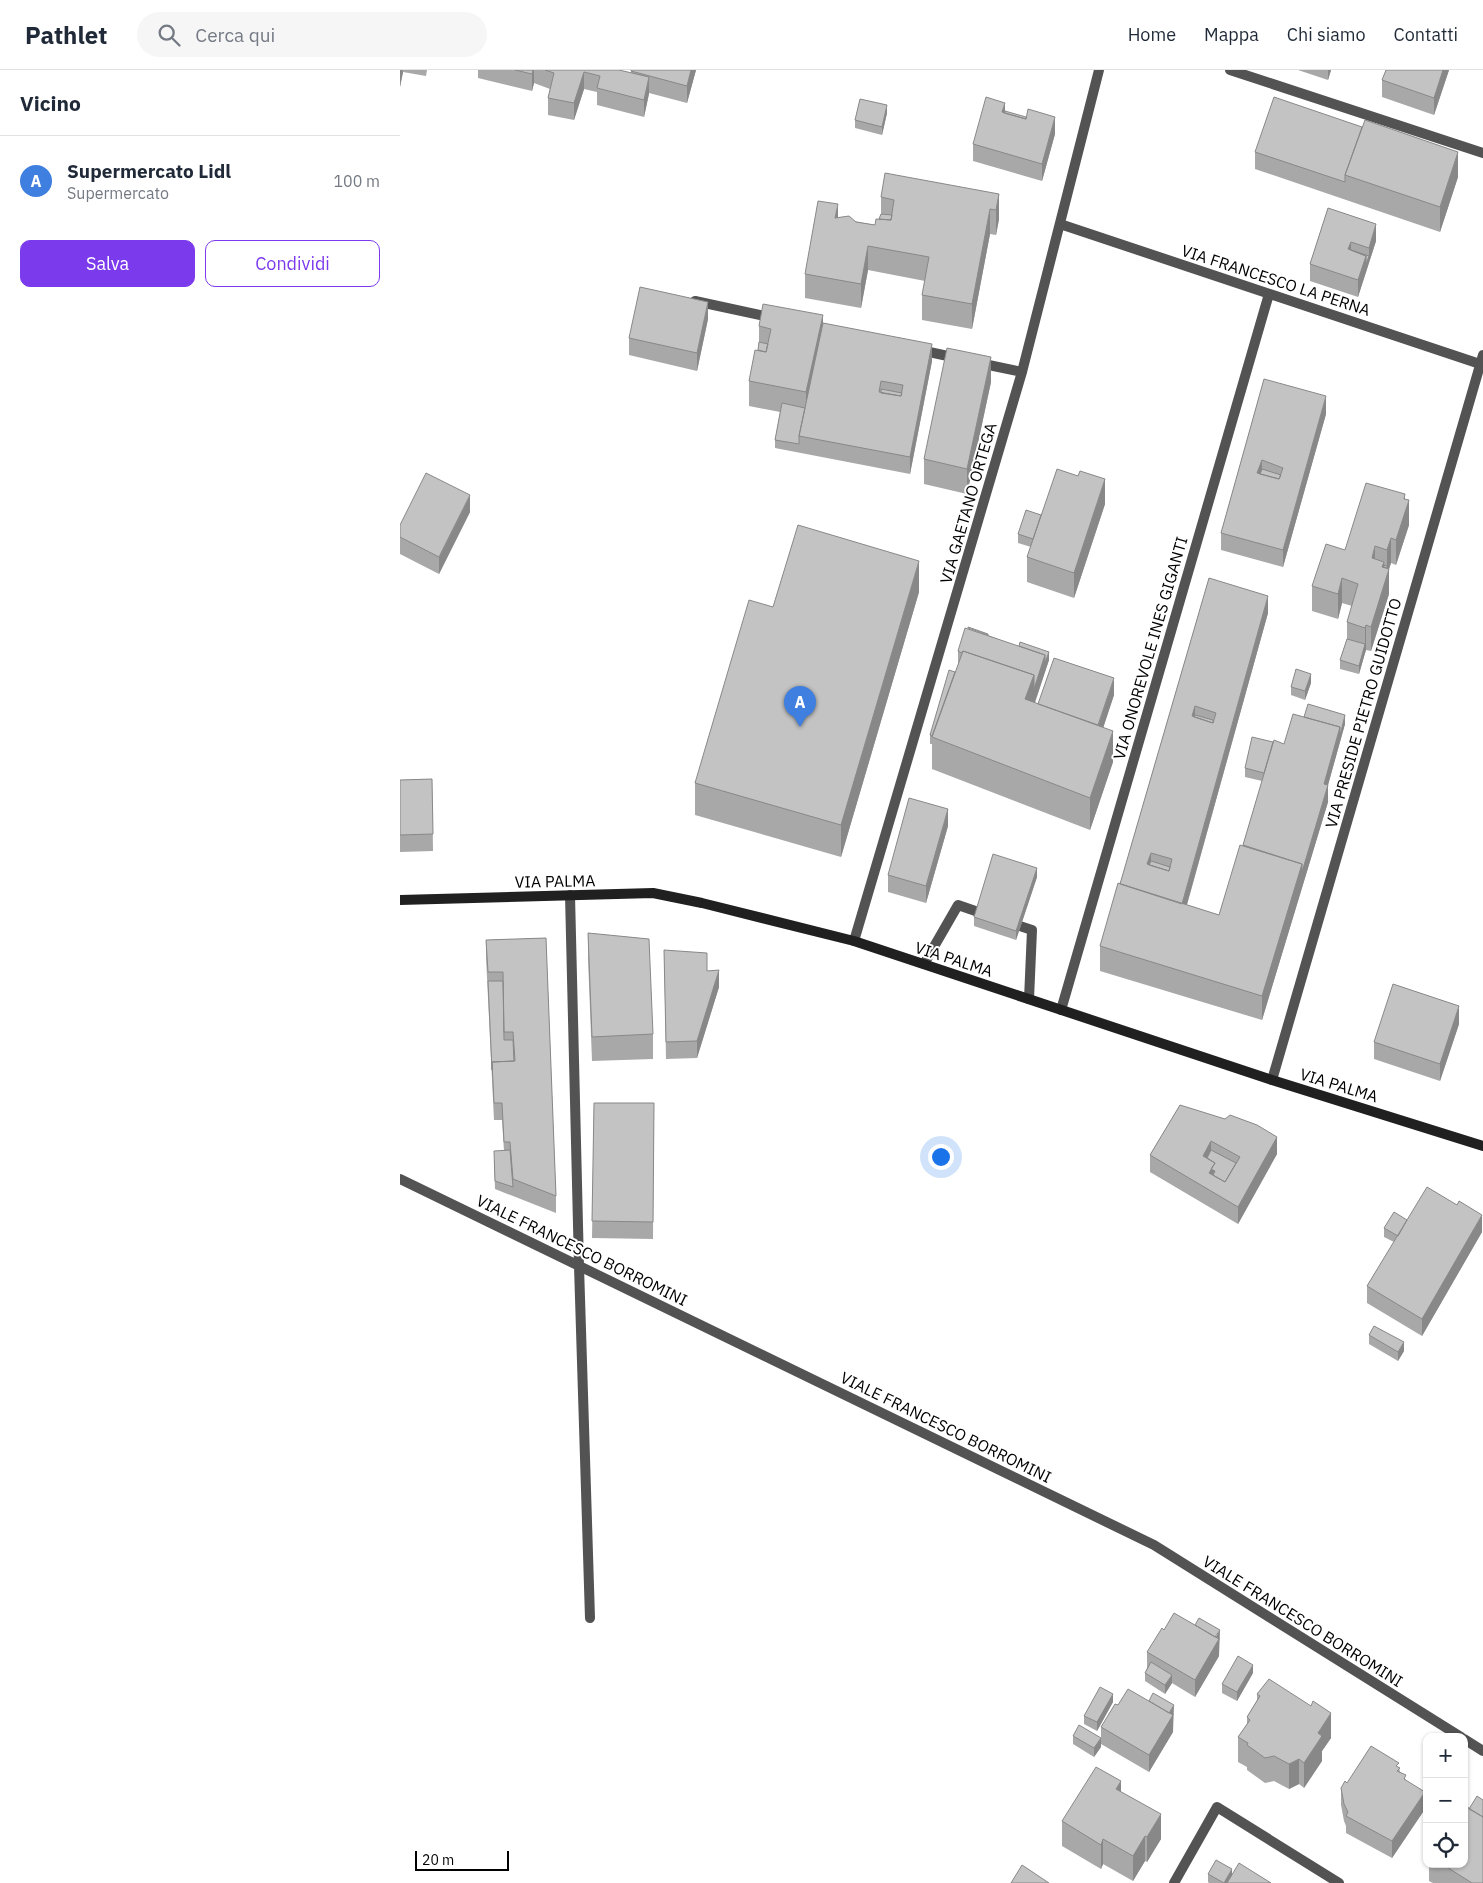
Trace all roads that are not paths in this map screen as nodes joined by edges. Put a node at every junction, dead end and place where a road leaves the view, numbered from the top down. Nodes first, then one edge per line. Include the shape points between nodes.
1 (1099, 70) edge
2 (1230, 70) edge
3 (1483, 153) edge
4 (1060, 224) junction
5 (1269, 294) junction
6 (680, 298) edge
7 (787, 321) edge
8 (914, 349) edge
9 (1482, 362) edge
10 (1022, 372) junction
11 (570, 895) junction
12 (400, 900) edge
13 (854, 941) junction
14 (924, 964) junction
15 (1029, 999) junction
16 (1061, 1010) junction
17 (1272, 1080) junction
18 (1483, 1146) edge
19 (400, 1179) edge
20 (579, 1266) junction
21 (590, 1618) dead end
22 (1455, 1733) edge
23 (1468, 1742) edge
24 (1483, 1751) edge
25 (1174, 1883) edge
26 (1339, 1883) edge

1 - 4 street, VIA GAETANO ORTEGA
2 - 3 street
4 - 5 street, VIA FRANCESCO LA PERNA
4 - 10 street, VIA GAETANO ORTEGA
5 - 9 street, VIA FRANCESCO LA PERNA
5 - 16 street, VIA ONOREVOLE INES GIGANTI
6 - 7 street
8 - 10 street
9 - 17 street, VIA PRESIDE PIETRO GUIDOTTO
10 - 13 street, VIA GAETANO ORTEGA
11 - 12 main road, VIA PALMA
11 - 13 main road, VIA PALMA via 653,894
11 - 20 street
13 - 14 main road, VIA PALMA
14 - 15 main road, VIA PALMA
14 - 15 street via 958,905 1032,930
15 - 16 main road, VIA PALMA
16 - 17 main road, VIA PALMA
17 - 18 main road, VIA PALMA
19 - 20 street, VIALE FRANCESCO BORROMINI
20 - 21 street
20 - 22 street, VIALE FRANCESCO BORROMINI via 1154,1545
23 - 24 street
25 - 26 street via 1217,1807

